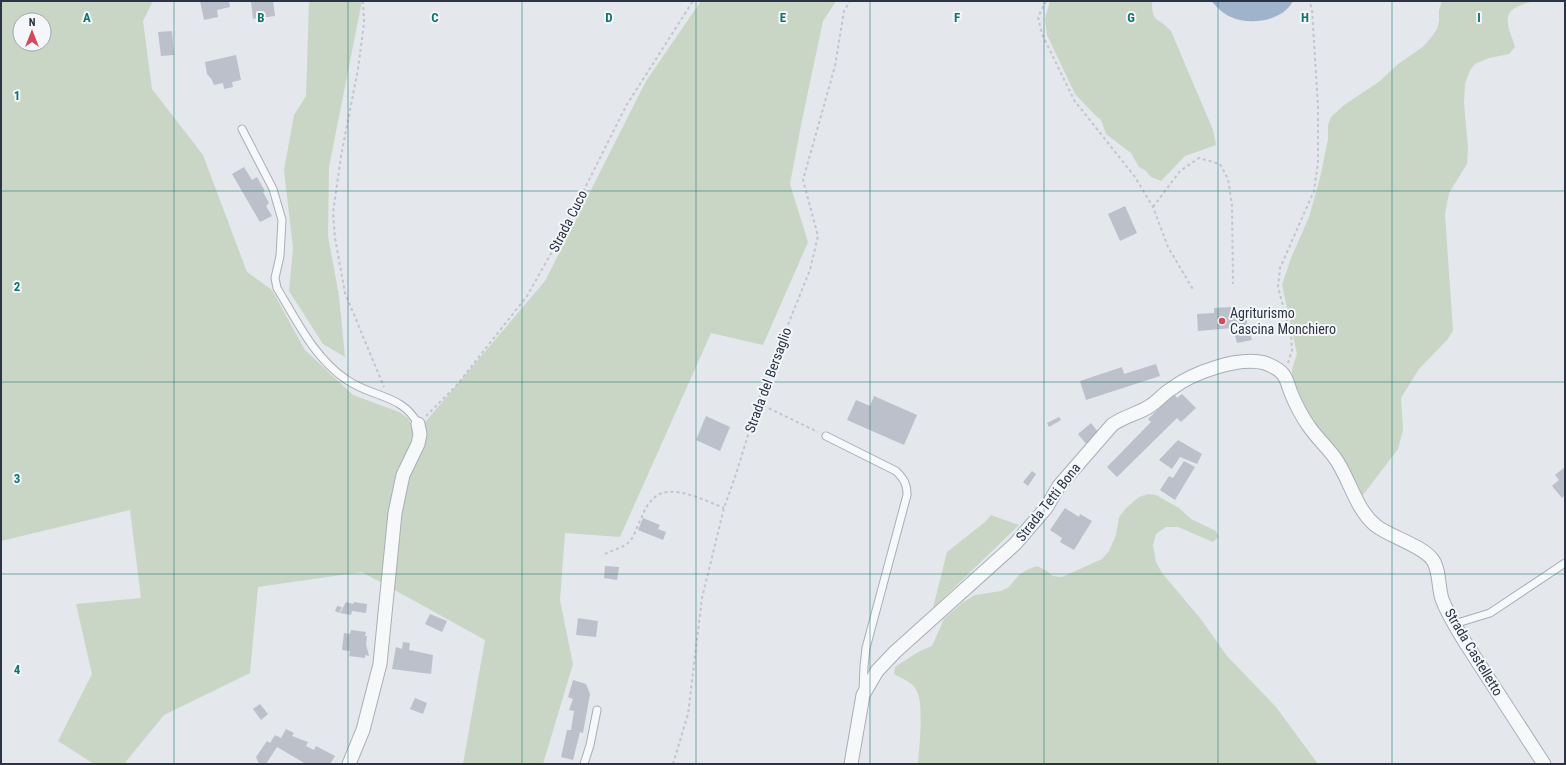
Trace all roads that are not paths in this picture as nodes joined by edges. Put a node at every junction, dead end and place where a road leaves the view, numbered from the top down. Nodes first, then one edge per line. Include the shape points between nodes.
1 (242, 129) dead end
2 (1283, 374) joint
3 (418, 424) joint
4 (826, 436) road end
5 (1565, 563) edge
6 (1454, 624) junction
7 (863, 695) junction
8 (597, 710) dead end
9 (349, 764) edge
10 (584, 764) edge
11 (851, 764) edge
12 (1544, 764) edge

1 - 3 lane via 273,189 282,220 280,256 275,278 277,288 314,349 329,365 353,384 404,406
2 - 6 street, Strada Castelletto via 1303,417 1335,458 1368,517 1387,532 1431,557 1443,600
2 - 7 street, Strada Tetti Bona via 1258,362 1213,369 1184,379 1151,406 1121,418 1059,486 1046,508 1015,544 895,652 877,671
3 - 9 street via 418,444 403,475 395,513 380,664 363,730
4 - 7 lane via 896,471 904,479 907,487 866,648
5 - 6 lane via 1490,613
6 - 12 street, Strada Castelletto
7 - 11 street, Strada Tetti Bona
8 - 10 lane

